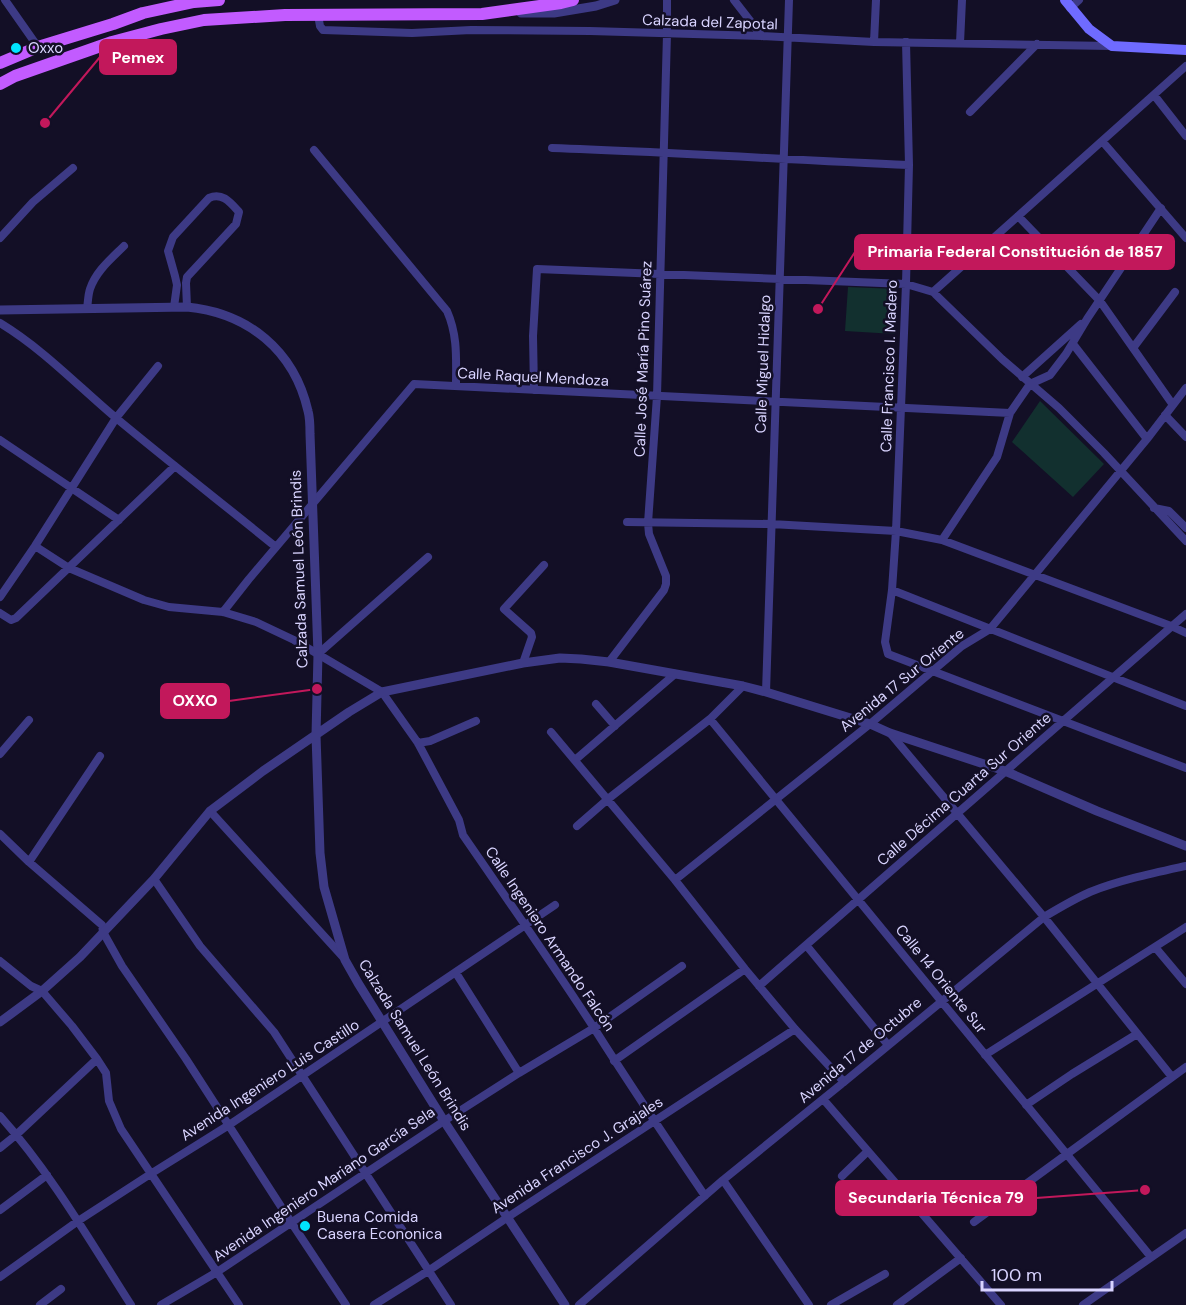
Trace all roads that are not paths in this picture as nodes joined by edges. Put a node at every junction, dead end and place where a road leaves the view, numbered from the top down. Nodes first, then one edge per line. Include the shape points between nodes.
1 (5, 0) edge
2 (219, 0) edge
3 (573, 0) edge
4 (615, 0) edge
5 (667, 0) edge
6 (734, 0) edge
7 (789, 0) edge
8 (876, 0) edge
9 (962, 0) edge
10 (1071, 2) edge
11 (482, 14) junction
12 (318, 15) junction
13 (348, 15) junction
14 (349, 31) junction
15 (668, 34) junction
16 (762, 36) junction
17 (788, 38) junction
18 (874, 42) junction
19 (906, 42) junction
20 (960, 43) junction
21 (1037, 44) junction
22 (1112, 46) junction
23 (38, 47) junction
24 (1186, 50) edge
25 (0, 63) edge
26 (1186, 66) edge
27 (0, 84) edge
28 (1154, 95) junction
29 (970, 112) dead end
30 (1186, 136) edge
31 (1102, 141) junction
32 (552, 148) dead end
33 (314, 150) dead end
34 (664, 152) junction
35 (784, 160) junction
36 (909, 165) junction
37 (73, 168) dead end
38 (1161, 208) junction
39 (1018, 216) junction
40 (1186, 237) edge
41 (0, 238) edge
42 (124, 246) dead end
43 (660, 274) junction
44 (780, 279) junction
45 (906, 284) junction
46 (933, 292) junction
47 (1175, 292) dead end
48 (1100, 301) junction
49 (187, 307) junction
50 (174, 308) junction
51 (87, 309) junction
52 (4, 310) edge
53 (1087, 319) junction
54 (0, 323) edge
55 (1073, 344) junction
56 (1133, 348) junction
57 (158, 366) dead end
58 (1022, 377) junction
59 (1030, 384) junction
60 (456, 386) junction
61 (1186, 388) edge
62 (534, 390) junction
63 (657, 396) junction
64 (775, 402) junction
65 (1173, 405) junction
66 (900, 409) junction
67 (1010, 413) junction
68 (1165, 415) junction
69 (116, 418) junction
70 (1186, 437) edge
71 (1147, 439) junction
72 (0, 440) edge
73 (176, 466) junction
74 (1120, 471) junction
75 (72, 488) junction
76 (313, 503) junction
77 (1154, 507) junction
78 (119, 519) junction
79 (627, 522) dead end
80 (648, 523) junction
81 (771, 524) junction
82 (1186, 528) edge
83 (896, 531) junction
84 (942, 540) junction
85 (1186, 542) edge
86 (35, 546) junction
87 (276, 547) junction
88 (428, 557) dead end
89 (544, 565) dead end
90 (69, 568) junction
91 (1034, 575) junction
92 (892, 590) junction
93 (0, 597) edge
94 (223, 612) junction
95 (0, 613) edge
96 (1186, 614) edge
97 (1172, 626) junction
98 (990, 629) junction
99 (1186, 633) edge
100 (318, 654) junction
101 (609, 662) junction
102 (523, 663) junction
103 (932, 671) junction
104 (675, 674) junction
105 (1113, 677) junction
106 (743, 686) junction
107 (382, 692) junction
108 (765, 692) junction
109 (596, 704) dead end
110 (1186, 706) edge
111 (710, 719) junction
112 (29, 720) dead end
113 (1064, 720) junction
114 (476, 721) dead end
115 (870, 724) junction
116 (615, 726) junction
117 (552, 732) dead end
118 (890, 733) junction
119 (316, 735) junction
120 (418, 743) junction
121 (0, 754) edge
122 (100, 756) dead end
123 (576, 760) junction
124 (1186, 768) edge
125 (1005, 771) junction
126 (608, 799) junction
127 (776, 799) junction
128 (210, 811) junction
129 (957, 813) junction
130 (577, 826) dead end
131 (0, 834) edge
132 (1186, 846) edge
133 (29, 862) junction
134 (1186, 866) edge
135 (154, 879) junction
136 (675, 880) junction
137 (858, 900) junction
138 (555, 905) dead end
139 (1044, 917) junction
140 (525, 925) junction
141 (1186, 927) edge
142 (103, 932) junction
143 (806, 945) junction
144 (1155, 947) junction
145 (345, 960) junction
146 (0, 961) edge
147 (682, 966) dead end
148 (745, 969) junction
149 (456, 973) junction
150 (1096, 984) junction
151 (1186, 984) edge
152 (759, 986) junction
153 (42, 991) junction
154 (941, 1001) junction
155 (0, 1022) edge
156 (382, 1023) junction
157 (594, 1028) junction
158 (795, 1029) junction
159 (1137, 1034) junction
160 (888, 1045) junction
161 (985, 1055) junction
162 (97, 1059) junction
163 (614, 1060) junction
164 (1186, 1067) edge
165 (519, 1072) junction
166 (302, 1076) junction
167 (1172, 1077) junction
168 (844, 1082) junction
169 (823, 1099) junction
170 (1026, 1105) junction
171 (0, 1116) edge
172 (444, 1121) junction
173 (653, 1121) junction
174 (229, 1125) junction
175 (16, 1135) junction
176 (0, 1148) edge
177 (868, 1151) junction
178 (1067, 1154) junction
179 (152, 1173) junction
180 (365, 1173) junction
181 (47, 1175) junction
182 (842, 1176) dead end
183 (723, 1180) junction
184 (705, 1196) junction
185 (0, 1210) edge
186 (508, 1217) junction
187 (78, 1221) junction
188 (291, 1222) junction
189 (974, 1222) dead end
190 (1186, 1233) edge
191 (1151, 1257) junction
192 (961, 1258) junction
193 (428, 1271) junction
194 (217, 1272) junction
195 (885, 1274) dead end
196 (0, 1277) edge
197 (61, 1289) dead end
198 (40, 1305) edge
199 (131, 1305) edge
200 (161, 1305) edge
201 (239, 1305) edge
202 (346, 1305) edge
203 (374, 1305) edge
204 (451, 1305) edge
205 (566, 1305) edge
206 (579, 1305) edge
207 (809, 1305) edge
208 (831, 1305) edge
209 (897, 1305) edge
210 (1001, 1305) edge
211 (1083, 1305) edge

1 - 23 street
2 - 23 main road via 143,13
3 - 11 main road
4 - 11 street via 554,13
5 - 15 street, Calle José María Pino Suárez
6 - 16 street
7 - 17 street, Calle Miguel Hidalgo
8 - 18 street
9 - 20 street
10 - 22 main road via 1089,29
11 - 13 main road
12 - 13 main road
12 - 14 street, Calzada del Zapotal via 323,30
12 - 27 main road via 204,21 161,28
13 - 14 street
14 - 15 street, Calzada del Zapotal
15 - 16 street, Calzada del Zapotal
15 - 34 street, Calle José María Pino Suárez
16 - 17 street, Calzada del Zapotal
17 - 18 street, Calzada del Zapotal
17 - 35 street, Calle Miguel Hidalgo
18 - 19 street, Calzada del Zapotal
19 - 20 street, Calzada del Zapotal
19 - 36 street, Calle Francisco I. Madero
20 - 21 street, Calzada del Zapotal
21 - 22 street, Calzada del Zapotal
21 - 29 street
22 - 24 main road
23 - 25 main road
26 - 28 street
28 - 30 street
28 - 31 street
31 - 38 street
31 - 39 street
32 - 34 street
33 - 60 street via 447,311 455,334
34 - 35 street
34 - 43 street, Calle José María Pino Suárez
35 - 36 street
35 - 44 street, Calle Miguel Hidalgo
36 - 45 street, Calle Francisco I. Madero
37 - 41 street via 33,202
38 - 40 street
38 - 48 street
39 - 46 street
39 - 48 street
42 - 51 street via 96,276
43 - 44 street
43 - 62 street via 537,269
43 - 63 street, Calle José María Pino Suárez
44 - 45 street
44 - 64 street, Calle Miguel Hidalgo
45 - 46 street
45 - 66 street, Calle Francisco I. Madero
46 - 58 street
47 - 56 street
48 - 53 street
48 - 56 street
49 - 50 street, Calzada Samuel León Brindis
49 - 50 street via 187,278 236,224 239,212 226,198 209,198 173,237 168,251 177,285
49 - 76 street, Calzada Samuel León Brindis via 242,322 282,356 303,392 309,413
50 - 51 street, Calzada Samuel León Brindis
51 - 52 street, Calzada Samuel León Brindis
52 - 54 street
53 - 55 street
53 - 58 street
54 - 69 street via 34,346
55 - 59 street via 1050,375
55 - 71 street
56 - 65 street
57 - 69 street
58 - 59 street
59 - 67 street
59 - 74 street
60 - 62 street, Calle Raquel Mendoza
60 - 76 street, Calle Raquel Mendoza via 414,384
61 - 65 street, Avenida 17 Sur Oriente
62 - 63 street, Calle Raquel Mendoza
63 - 64 street, Calle Raquel Mendoza
63 - 80 street, Calle José María Pino Suárez
64 - 66 street, Calle Raquel Mendoza
64 - 81 street, Calle Miguel Hidalgo
65 - 68 street, Avenida 17 Sur Oriente
66 - 67 street, Calle Raquel Mendoza
66 - 83 street, Calle Francisco I. Madero
67 - 84 street via 997,457
68 - 70 street
68 - 71 street, Avenida 17 Sur Oriente
69 - 73 street
69 - 75 street
71 - 74 street, Avenida 17 Sur Oriente
72 - 75 street
73 - 78 street
73 - 87 street
74 - 77 street
74 - 91 street, Avenida 17 Sur Oriente
75 - 78 street
75 - 86 street
76 - 87 street
76 - 100 street, Calzada Samuel León Brindis
77 - 82 street via 1169,511
77 - 85 street
78 - 90 street
79 - 80 street
80 - 81 street
80 - 101 street, Calle José María Pino Suárez via 666,584
81 - 83 street
81 - 108 street, Calle Miguel Hidalgo
83 - 84 street
83 - 92 street, Calle Francisco I. Madero
84 - 91 street
86 - 90 street
86 - 93 street
87 - 94 street
88 - 100 street
89 - 102 street via 504,609 531,633
90 - 94 street via 144,600 169,607
90 - 95 street via 16,618 11,620
91 - 97 street
91 - 98 street, Avenida 17 Sur Oriente
92 - 98 street
92 - 103 street, Calle Francisco I. Madero via 885,642 888,654
94 - 100 street via 256,622
96 - 97 street, Calle Décima Cuarta Sur Oriente
97 - 99 street
97 - 105 street, Calle Décima Cuarta Sur Oriente
98 - 103 street, Avenida 17 Sur Oriente
98 - 105 street
100 - 107 street
100 - 119 street, Calzada Samuel León Brindis
101 - 102 street via 560,658
101 - 104 street
102 - 107 street
103 - 113 street
103 - 115 street, Avenida 17 Sur Oriente
104 - 106 street
104 - 116 street
105 - 110 street
105 - 113 street, Calle Décima Cuarta Sur Oriente
106 - 108 street
106 - 111 street
107 - 119 street
107 - 120 street, Calle Ingeniero Armando Falcón
108 - 115 street
109 - 116 street
111 - 126 street
111 - 127 street, Calle 14 Oriente Sur
112 - 121 street
113 - 124 street
113 - 125 street, Calle Décima Cuarta Sur Oriente
114 - 120 street
115 - 118 street
115 - 127 street, Avenida 17 Sur Oriente
116 - 123 street
117 - 123 street
118 - 125 street
118 - 129 street
119 - 128 street
119 - 145 street, Calzada Samuel León Brindis via 324,887
120 - 140 street, Calle Ingeniero Armando Falcón via 463,835
122 - 133 street
123 - 126 street
125 - 129 street, Calle Décima Cuarta Sur Oriente
125 - 132 street
126 - 130 street
126 - 136 street
127 - 136 street, Avenida 17 Sur Oriente
127 - 137 street, Calle 14 Oriente Sur
128 - 135 street
128 - 145 street
129 - 137 street, Calle Décima Cuarta Sur Oriente
129 - 139 street
131 - 133 street
133 - 142 street via 102,925
134 - 139 street, Avenida 17 de Octubre via 1092,891
135 - 142 street
135 - 166 street via 200,946 274,1032
136 - 148 street
137 - 143 street, Calle Décima Cuarta Sur Oriente
137 - 154 street, Calle 14 Oriente Sur
138 - 140 street, Avenida Ingeniero Luis Castillo
139 - 150 street
139 - 154 street, Avenida 17 de Octubre
140 - 149 street, Avenida Ingeniero Luis Castillo
140 - 157 street, Calle Ingeniero Armando Falcón
141 - 144 street
142 - 153 street
142 - 174 street
143 - 152 street, Calle Décima Cuarta Sur Oriente
143 - 160 street
144 - 150 street
144 - 151 street
145 - 156 street, Calzada Samuel León Brindis
146 - 153 street
147 - 157 street, Avenida Ingeniero Mariano García Sela
148 - 152 street
148 - 163 street
149 - 156 street, Avenida Ingeniero Luis Castillo
149 - 165 street
150 - 159 street
150 - 161 street
152 - 158 street
153 - 155 street
153 - 162 street
154 - 160 street, Avenida 17 de Octubre
154 - 161 street, Calle 14 Oriente Sur
156 - 166 street, Avenida Ingeniero Luis Castillo
156 - 172 street, Calzada Samuel León Brindis
157 - 163 street, Calle Ingeniero Armando Falcón
157 - 165 street, Avenida Ingeniero Mariano García Sela
158 - 168 street
158 - 173 street, Avenida Francisco J. Grajales
159 - 167 street
159 - 170 street
160 - 168 street, Avenida 17 de Octubre
161 - 170 street, Calle 14 Oriente Sur
162 - 175 street
162 - 179 street via 106,1073 109,1101 121,1129
163 - 173 street, Calle Ingeniero Armando Falcón
164 - 167 street
165 - 172 street, Avenida Ingeniero Mariano García Sela
166 - 174 street, Avenida Ingeniero Luis Castillo
166 - 180 street
167 - 178 street
168 - 169 street, Avenida 17 de Octubre
169 - 177 street
169 - 183 street, Avenida 17 de Octubre
170 - 178 street, Calle 14 Oriente Sur
171 - 175 street
172 - 180 street, Avenida Ingeniero Mariano García Sela
172 - 186 street, Calzada Samuel León Brindis
173 - 184 street, Calle Ingeniero Armando Falcón
173 - 186 street, Avenida Francisco J. Grajales
174 - 179 street, Avenida Ingeniero Luis Castillo
174 - 188 street
175 - 176 street
175 - 181 street
177 - 182 street
177 - 192 street
178 - 189 street
178 - 191 street, Calle 14 Oriente Sur
179 - 187 street, Avenida Ingeniero Luis Castillo
179 - 194 street
180 - 188 street, Avenida Ingeniero Mariano García Sela
180 - 193 street
181 - 185 street
181 - 187 street
183 - 184 street, Avenida 17 de Octubre
183 - 207 street
184 - 206 street, Avenida 17 de Octubre
186 - 193 street, Avenida Francisco J. Grajales
186 - 205 street, Calzada Samuel León Brindis
187 - 196 street, Avenida Ingeniero Luis Castillo
187 - 199 street
188 - 194 street, Avenida Ingeniero Mariano García Sela
188 - 202 street
190 - 191 street
191 - 211 street
192 - 209 street
192 - 210 street
193 - 203 street, Avenida Francisco J. Grajales
193 - 204 street
194 - 200 street, Avenida Ingeniero Mariano García Sela
194 - 201 street
195 - 208 street
197 - 198 street

